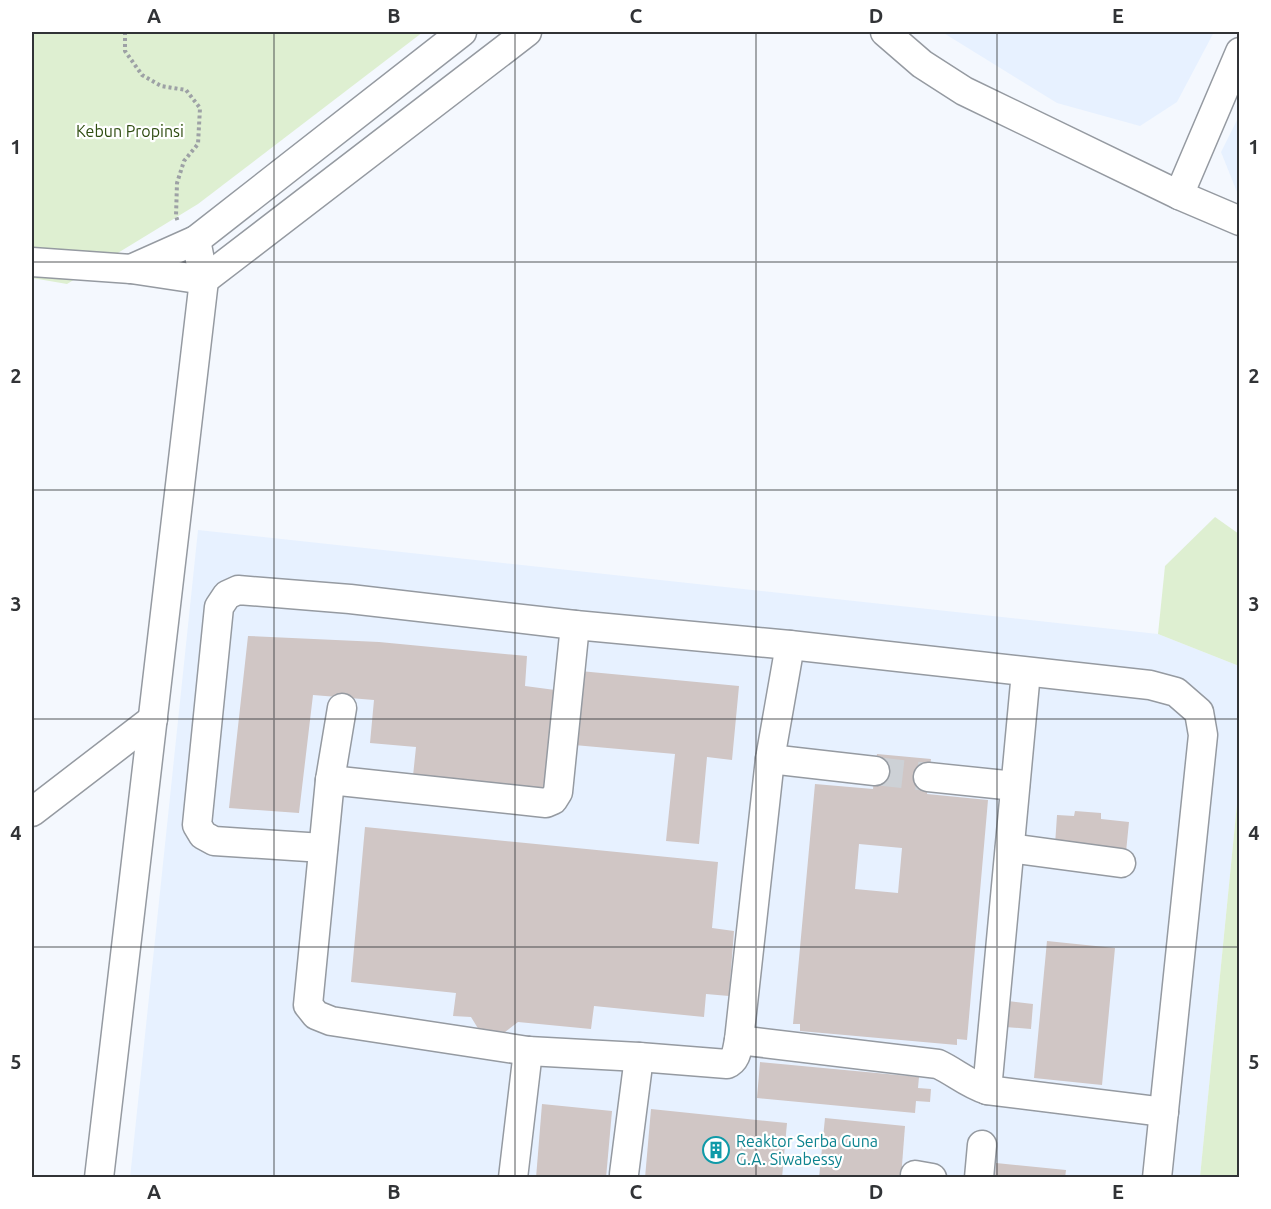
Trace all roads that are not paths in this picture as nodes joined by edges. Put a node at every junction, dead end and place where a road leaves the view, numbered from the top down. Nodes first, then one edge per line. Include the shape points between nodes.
1 (462, 32) edge
2 (527, 32) edge
3 (885, 32) edge
4 (1239, 52) edge
5 (1179, 195) junction
6 (1239, 221) edge
7 (196, 240) junction
8 (32, 262) edge
9 (131, 269) junction
10 (204, 280) junction
11 (575, 625) junction
12 (790, 645) junction
13 (1026, 672) junction
14 (342, 708) dead end
15 (153, 719) junction
16 (770, 759) junction
17 (875, 771) tunnel mouth
18 (928, 777) tunnel mouth
19 (330, 780) junction
20 (1015, 786) junction
21 (32, 812) edge
22 (323, 848) junction
23 (1010, 848) junction
24 (1121, 863) dead end
25 (739, 1040) junction
26 (528, 1051) junction
27 (639, 1057) junction
28 (987, 1090) junction
29 (1164, 1112) junction
30 (982, 1145) dead end
31 (624, 1174) dead end
32 (99, 1178) edge
33 (513, 1178) edge
34 (979, 1178) edge
35 (1157, 1178) edge

1 - 7 lane
2 - 10 lane
3 - 5 lane via 922,64 964,91
4 - 5 lane
5 - 6 lane
7 - 9 lane
7 - 10 lane
8 - 9 lane
9 - 10 lane
10 - 15 lane
11 - 12 lane
11 - 19 lane via 558,792 553,800 546,803
11 - 22 lane via 350,599 238,590 227,595 219,607 197,825 203,835 214,841
12 - 13 lane
12 - 16 lane
13 - 20 lane
13 - 29 lane via 1150,685 1176,692 1199,712 1203,735
14 - 19 lane
15 - 21 lane
15 - 32 lane
16 - 17 lane
16 - 25 lane
18 - 20 lane
19 - 22 lane
20 - 23 lane
22 - 26 lane via 308,1005 316,1015 331,1021
23 - 24 lane
23 - 28 lane
25 - 27 lane via 736,1056 728,1064
25 - 28 lane via 938,1064
26 - 27 lane
26 - 33 lane
27 - 31 lane
28 - 29 lane
29 - 35 lane
30 - 34 lane

